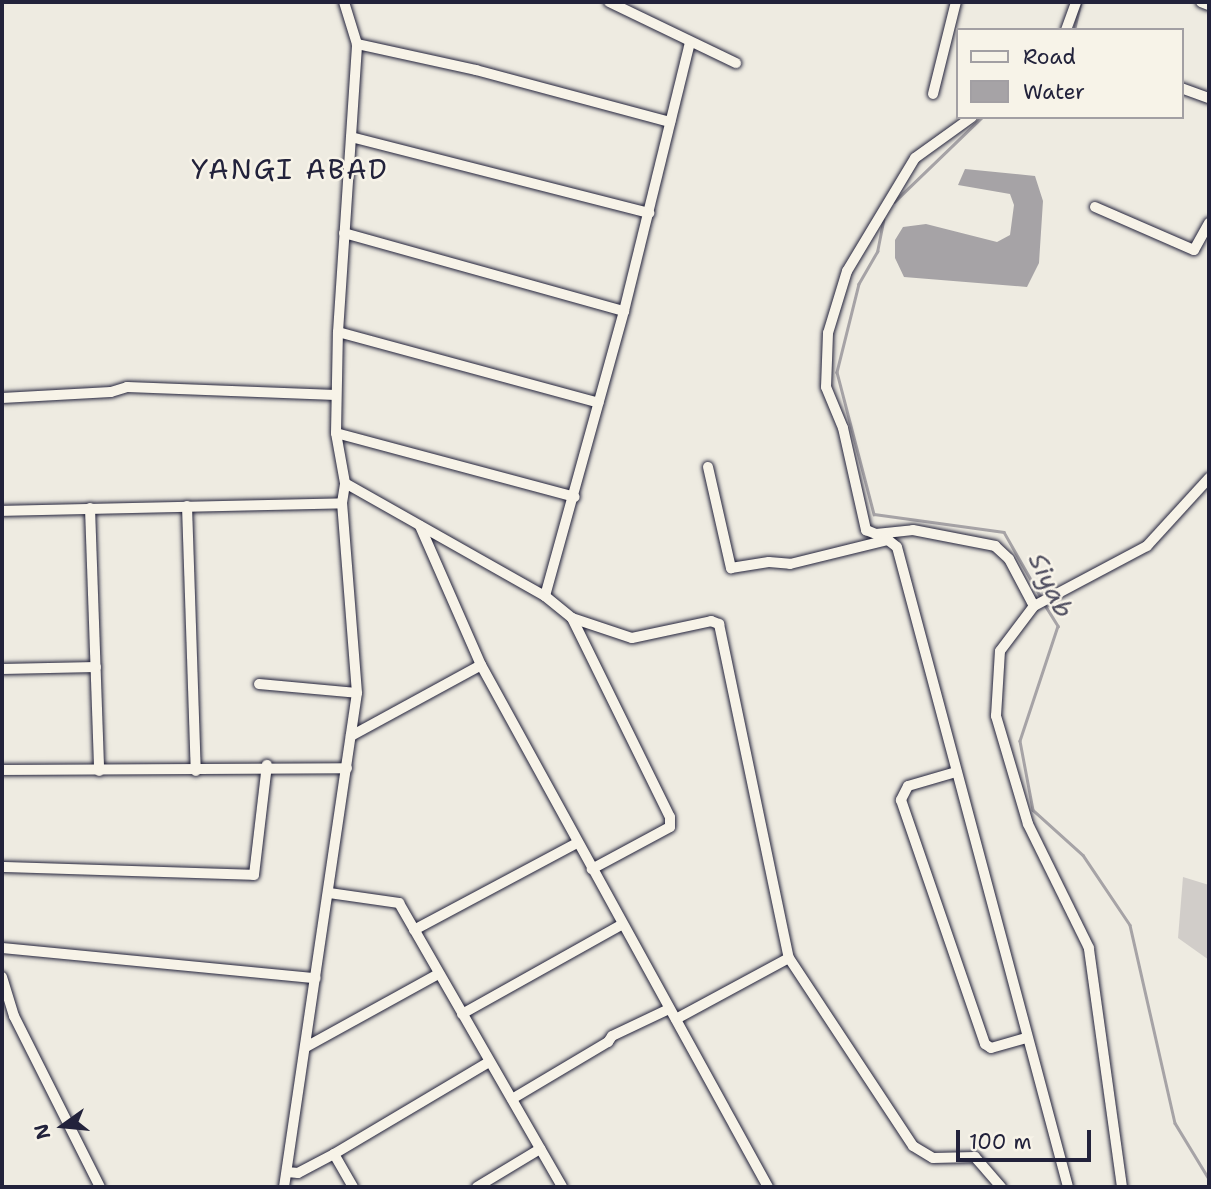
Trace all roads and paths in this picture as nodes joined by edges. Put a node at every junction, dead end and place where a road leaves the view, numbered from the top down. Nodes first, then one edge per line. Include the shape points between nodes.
1 (344, 2) edge
2 (609, 2) edge
3 (956, 2) edge
4 (1076, 2) edge
5 (1201, 2) edge
6 (1209, 5) edge
7 (1067, 28) edge
8 (690, 43) junction
9 (357, 44) junction
10 (736, 63) dead end
11 (1183, 89) edge
12 (933, 94) dead end
13 (1209, 98) edge
14 (969, 119) edge
15 (670, 122) junction
16 (351, 137) junction
17 (1095, 207) dead end
18 (649, 213) junction
19 (1209, 223) edge
20 (344, 233) junction
21 (624, 311) junction
22 (338, 332) junction
23 (336, 395) junction
24 (2, 398) edge
25 (598, 403) junction
26 (337, 433) junction
27 (708, 467) dead end
28 (1209, 478) edge
29 (345, 483) junction
30 (575, 497) junction
31 (342, 503) junction
32 (187, 506) junction
33 (90, 508) junction
34 (2, 511) edge
35 (420, 526) junction
36 (872, 538) junction
37 (545, 596) junction
38 (1034, 606) junction
39 (572, 618) junction
40 (481, 665) junction
41 (96, 667) junction
42 (2, 669) edge
43 (259, 684) dead end
44 (358, 693) junction
45 (351, 736) junction
46 (267, 765) junction
47 (346, 768) junction
48 (2, 770) edge
49 (99, 771) junction
50 (196, 771) junction
51 (956, 772) junction
52 (577, 843) junction
53 (2, 867) edge
54 (592, 869) junction
55 (329, 893) junction
56 (621, 925) junction
57 (414, 930) junction
58 (2, 948) edge
59 (789, 958) junction
60 (438, 974) junction
61 (2, 977) edge
62 (316, 978) junction
63 (669, 1009) junction
64 (462, 1014) junction
65 (676, 1019) junction
66 (1026, 1038) junction
67 (306, 1047) junction
68 (489, 1062) junction
69 (512, 1099) junction
70 (540, 1149) junction
71 (334, 1154) junction
72 (287, 1172) junction
73 (100, 1187) edge
74 (284, 1187) edge
75 (353, 1187) edge
76 (477, 1187) edge
77 (562, 1187) edge
78 (768, 1187) edge
79 (1001, 1187) edge
80 (1068, 1187) edge
81 (1122, 1187) edge

1 - 9 street
2 - 8 street
3 - 12 street
4 - 7 street
5 - 6 street
8 - 10 street
8 - 15 street
9 - 15 street via 476,70
9 - 16 street
11 - 13 street
14 - 36 street via 915,158 847,271 828,333 826,387 844,428 863,527
15 - 18 street
16 - 18 street
16 - 20 street
17 - 19 street via 1194,250
18 - 21 street
20 - 21 street
20 - 22 street
21 - 25 street
22 - 23 street
22 - 25 street
23 - 24 street via 127,387 111,392
23 - 26 street
25 - 30 street
26 - 29 street
26 - 30 street
27 - 36 street via 731,568 790,564
28 - 38 street via 1147,546
29 - 31 street
29 - 35 street
30 - 37 street
31 - 32 street
31 - 44 street
32 - 33 street
32 - 50 street
33 - 34 street
33 - 41 street
35 - 37 street
35 - 40 street
36 - 38 street via 913,530 995,546 1009,559
36 - 51 street via 888,540 897,547
37 - 39 street
38 - 81 street via 1000,651 996,716 1028,824 1089,948
39 - 54 street via 670,817 670,827
39 - 59 street via 632,638 711,621 719,624
40 - 45 street
40 - 52 street
41 - 42 street
41 - 49 street
43 - 44 street
44 - 45 street
45 - 47 street
46 - 47 street
46 - 50 street
46 - 53 street via 254,875
47 - 55 street
48 - 49 street
49 - 50 street
51 - 66 street
51 - 66 street via 908,786 901,800 985,1044 991,1048
52 - 54 street
52 - 57 street
54 - 56 street
55 - 57 street via 394,900
55 - 62 street
56 - 63 street
56 - 64 street
57 - 60 street
58 - 62 street
59 - 65 street
59 - 79 street via 913,1146 933,1157 975,1157
60 - 64 street
60 - 67 street
61 - 73 street via 14,1016
62 - 67 street
63 - 65 street
63 - 69 street via 612,1036
64 - 68 street
65 - 78 street
66 - 80 street
67 - 72 street
68 - 69 street
68 - 71 street
69 - 70 street
70 - 76 street
70 - 77 street
71 - 72 street via 298,1172
71 - 75 street
72 - 74 street

